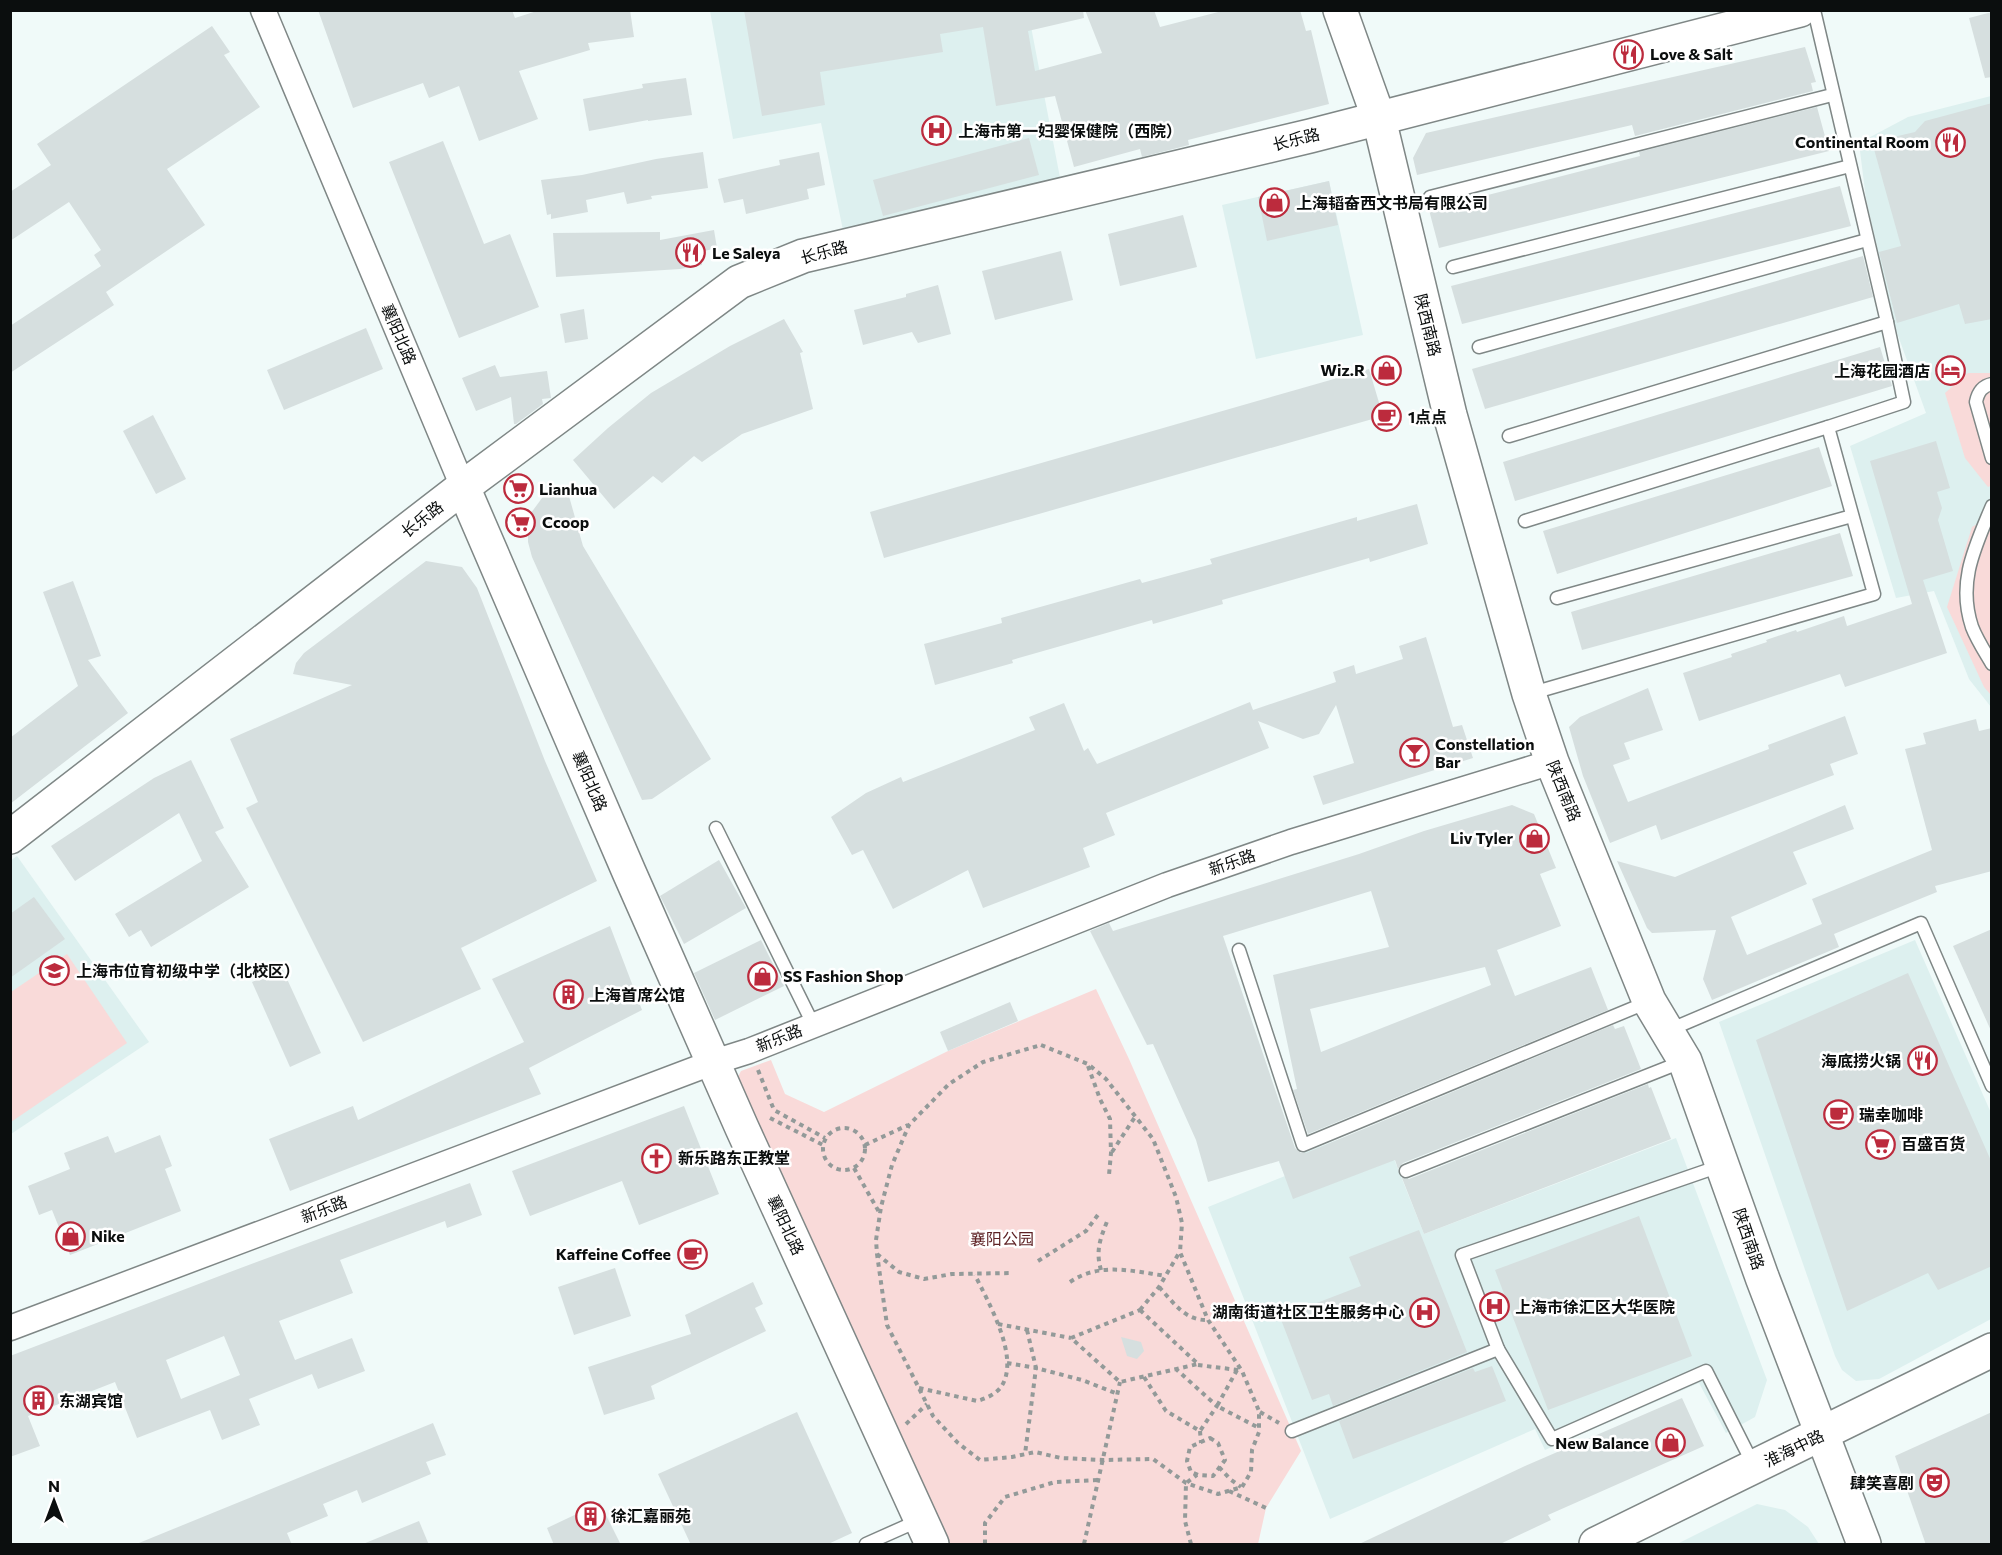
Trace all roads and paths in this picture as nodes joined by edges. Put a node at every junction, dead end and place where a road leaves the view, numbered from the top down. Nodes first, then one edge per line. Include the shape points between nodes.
1 (263, 10) edge
2 (1340, 10) edge
3 (1800, 10) edge
4 (1814, 10) edge
5 (1832, 95) junction
6 (1378, 119) junction
7 (1850, 166) junction
8 (1430, 197) dead end
9 (1867, 240) junction
10 (1453, 267) dead end
11 (1887, 322) junction
12 (1479, 347) dead end
13 (1992, 384) edge
14 (1828, 428) junction
15 (1509, 436) dead end
16 (1990, 450) edge
17 (463, 487) junction
18 (1992, 506) edge
19 (1852, 516) junction
20 (1526, 521) dead end
21 (1557, 598) dead end
22 (1992, 664) edge
23 (1529, 694) junction
24 (1552, 762) junction
25 (716, 828) dead end
26 (10, 837) edge
27 (1239, 950) dead end
28 (1649, 1001) junction
29 (813, 1024) junction
30 (1668, 1030) junction
31 (749, 1051) junction
32 (1685, 1061) junction
33 (714, 1062) junction
34 (1088, 1064) junction
35 (1992, 1086) edge
36 (1135, 1117) junction
37 (770, 1118) dead end
38 (909, 1125) junction
39 (825, 1138) junction
40 (823, 1145) junction
41 (865, 1145) junction
42 (1111, 1153) junction
43 (1723, 1165) junction
44 (854, 1168) junction
45 (1406, 1171) dead end
46 (1109, 1175) dead end
47 (1100, 1212) dead end
48 (880, 1213) junction
49 (1108, 1219) dead end
50 (1180, 1252) junction
51 (877, 1254) junction
52 (1038, 1261) dead end
53 (1101, 1270) junction
54 (1012, 1273) dead end
55 (975, 1275) junction
56 (1166, 1276) junction
57 (1070, 1282) dead end
58 (1160, 1287) junction
59 (1140, 1310) junction
60 (1208, 1320) junction
61 (997, 1324) junction
62 (10, 1328) edge
63 (1027, 1330) junction
64 (1071, 1338) junction
65 (1498, 1349) junction
66 (1992, 1350) edge
67 (1007, 1363) junction
68 (1197, 1365) junction
69 (1036, 1368) junction
70 (1177, 1369) junction
71 (1239, 1371) junction
72 (1144, 1377) junction
73 (1120, 1382) junction
74 (919, 1388) junction
75 (1118, 1394) junction
76 (1217, 1406) junction
77 (1259, 1428) junction
78 (1200, 1431) junction
79 (1292, 1431) dead end
80 (1822, 1434) junction
81 (1200, 1443) junction
82 (1024, 1454) junction
83 (1103, 1461) junction
84 (1219, 1467) junction
85 (1754, 1467) junction
86 (1198, 1475) junction
87 (1098, 1480) junction
88 (1186, 1483) junction
89 (1242, 1487) junction
90 (1228, 1491) junction
91 (1266, 1508) dead end
92 (927, 1532) edge
93 (866, 1545) edge
94 (985, 1545) edge
95 (1084, 1545) edge
96 (1191, 1545) edge
97 (1596, 1545) edge
98 (1864, 1545) edge

1 - 17 street, 襄阳北路
2 - 6 street, 陕西南路
3 - 6 street, 长乐路
4 - 5 lane
5 - 7 lane
5 - 8 lane
6 - 17 street, 长乐路 via 803,256 739,282
6 - 23 street, 陕西南路 via 1450,415
7 - 9 lane
7 - 10 lane
9 - 11 lane
9 - 12 lane
11 - 14 lane via 1904,402
11 - 15 lane
13 - 16 lane via 1978,393 1976,402
14 - 19 lane
14 - 20 lane
17 - 26 street, 长乐路
17 - 33 street, 襄阳北路
18 - 22 lane via 1968,570 1967,588 1973,629
19 - 21 lane
19 - 23 lane via 1874,594
23 - 24 street, 陕西南路
24 - 28 street, 陕西南路
24 - 29 street, 新乐路 via 1291,842 1167,885
25 - 29 lane
27 - 28 lane via 1303,1145
28 - 30 street, 陕西南路
29 - 31 street, 新乐路
30 - 32 street, 陕西南路
30 - 35 lane via 1921,923
31 - 33 street, 新乐路
31 - 39 path via 774,1110
32 - 43 street, 陕西南路
32 - 45 lane
33 - 62 street, 新乐路
33 - 92 street, 襄阳北路
34 - 36 path via 1106,1079
34 - 38 path via 1041,1045 983,1062 949,1083
34 - 42 path via 1110,1119
36 - 42 path
36 - 50 path via 1153,1139 1176,1197 1182,1223
37 - 40 path
38 - 41 path
38 - 48 path via 892,1165
39 - 40 path
39 - 41 path via 836,1129 851,1129 858,1132
40 - 44 path via 828,1164 840,1171
41 - 44 path via 863,1159
42 - 46 path
43 - 65 lane via 1462,1255
43 - 80 street, 陕西南路
44 - 48 path
47 - 52 path via 1086,1231
48 - 51 path
49 - 53 path via 1098,1247
50 - 56 path
50 - 60 path
51 - 55 path via 899,1272 924,1279
51 - 74 path via 887,1325
53 - 56 path
53 - 57 path
54 - 55 path
55 - 61 path
56 - 58 path
58 - 59 path
58 - 60 path via 1184,1314 1197,1321
59 - 64 path
59 - 68 path
60 - 71 path
61 - 63 path
61 - 67 path
63 - 64 path
63 - 69 path
64 - 73 path
65 - 79 lane
65 - 85 lane via 1552,1439 1706,1371
66 - 80 street, 淮海中路
67 - 69 path
67 - 74 path via 1001,1388 977,1401
68 - 70 path
68 - 71 path
69 - 75 path
69 - 82 path
70 - 72 path
70 - 76 path
71 - 76 path
71 - 77 path via 1259,1411
72 - 73 path
72 - 78 path via 1166,1411
73 - 75 path
74 - 82 path via 933,1416 967,1452 980,1460
75 - 83 path
76 - 77 path
76 - 78 path
77 - 89 path via 1251,1472
78 - 81 path
80 - 85 street, 淮海中路
80 - 98 street, 陕西南路
81 - 84 path via 1210,1438 1218,1443 1225,1460
81 - 86 path via 1190,1447 1188,1461 1191,1472
82 - 83 path
83 - 87 path
83 - 88 path via 1153,1459
84 - 86 path via 1213,1476
84 - 89 path
85 - 97 street, 淮海中路
86 - 88 path
87 - 94 path via 1055,1482 1005,1497 985,1523
87 - 95 path
88 - 90 path via 1218,1494
88 - 96 path via 1185,1521
89 - 90 path
90 - 91 path
92 - 93 lane

